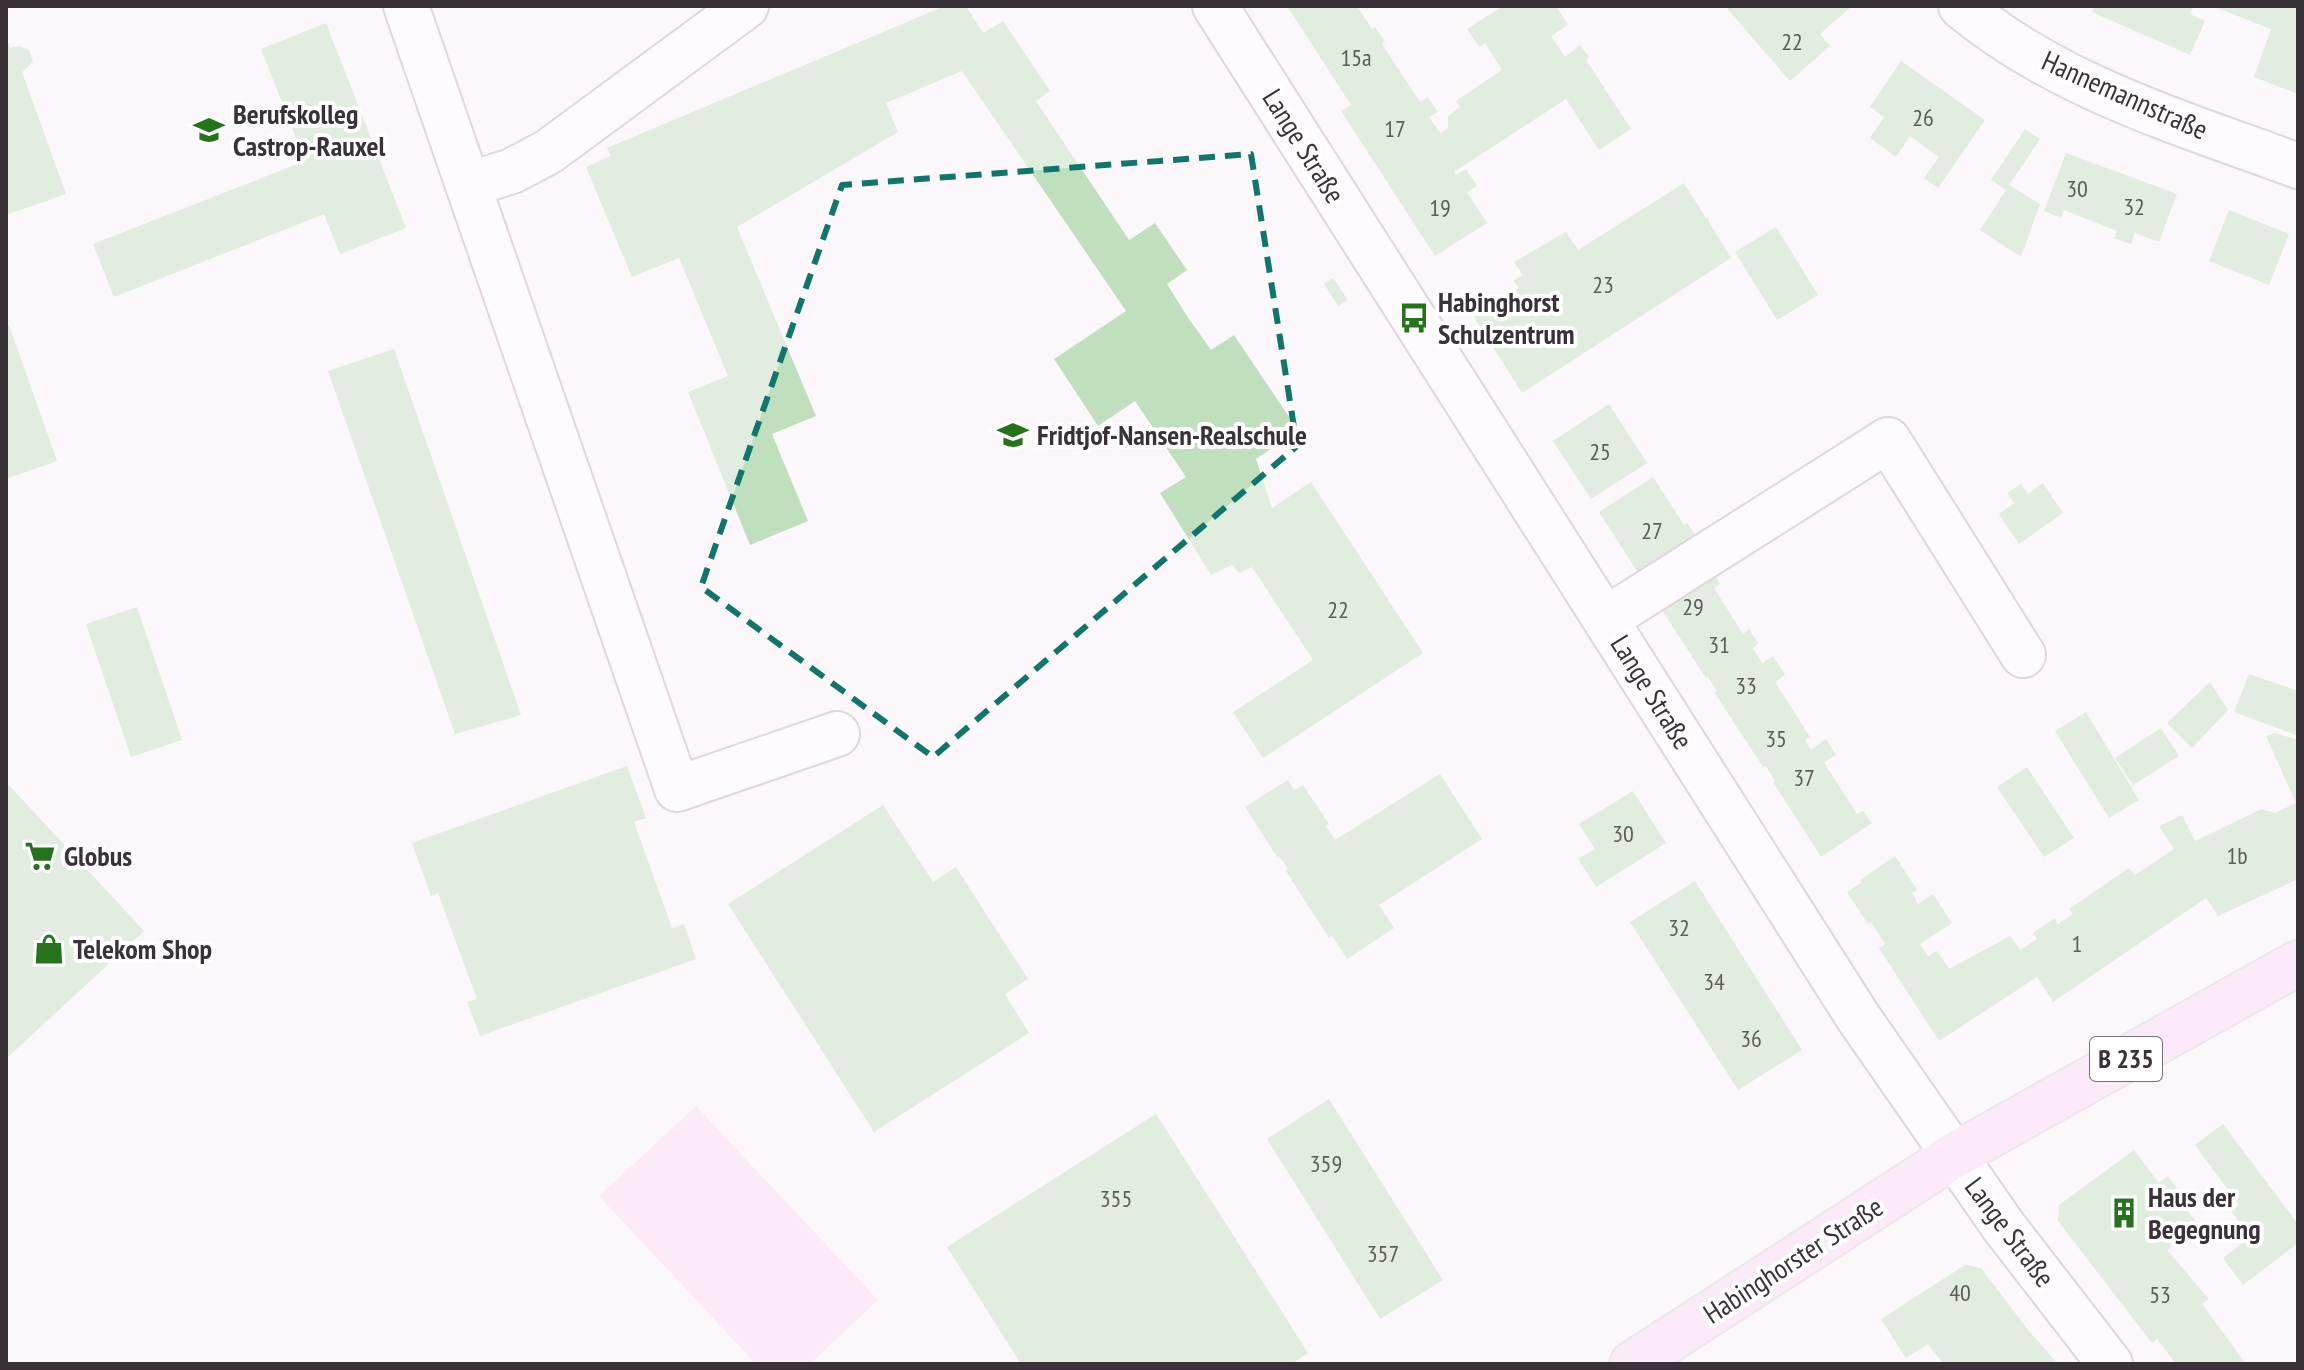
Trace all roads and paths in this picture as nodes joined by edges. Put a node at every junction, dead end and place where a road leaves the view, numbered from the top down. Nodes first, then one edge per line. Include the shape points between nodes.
1 (406, 6) edge
2 (746, 6) edge
3 (1215, 6) edge
4 (1961, 6) edge
5 (2298, 166) edge
6 (468, 185) junction
7 (1606, 619) junction
8 (2023, 655) dead end
9 (837, 734) dead end
10 (2298, 963) edge
11 (1953, 1156) junction
12 (1632, 1364) edge
13 (2110, 1364) edge

1 - 6 street
2 - 6 street via 548,152
3 - 7 street, Lange Straße
4 - 5 street, Hannemannstraße via 2074,79
6 - 9 street via 677,789
7 - 8 street via 1888,440
7 - 11 street, Lange Straße via 1858,1017
10 - 11 main road, B 235
11 - 12 main road, Habinghorster Straße / B 235
11 - 13 street, Lange Straße

